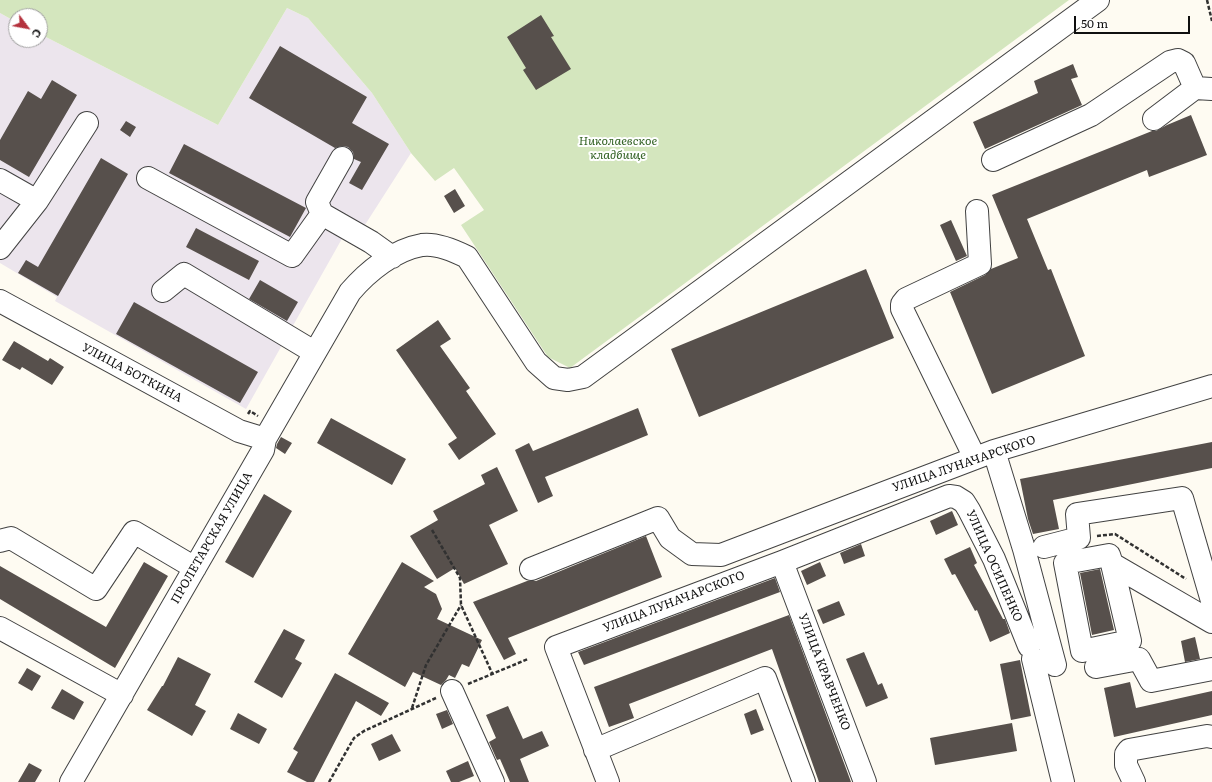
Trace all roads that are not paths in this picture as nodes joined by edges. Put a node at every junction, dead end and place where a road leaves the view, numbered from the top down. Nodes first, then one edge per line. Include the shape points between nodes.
1 (1098, 0) edge
2 (1203, 89) edge
3 (1154, 119) dead end
4 (86, 123) dead end
5 (342, 158) dead end
6 (993, 160) dead end
7 (148, 178) dead end
8 (0, 180) edge
9 (37, 201) junction
10 (977, 211) dead end
11 (322, 214) junction
12 (0, 248) edge
13 (392, 257) junction
14 (162, 291) dead end
15 (0, 302) edge
16 (314, 352) junction
17 (1212, 386) edge
18 (269, 432) junction
19 (984, 455) junction
20 (949, 496) joint
21 (0, 541) edge
22 (1044, 547) dead end
23 (782, 562) junction
24 (1112, 564) dead end
25 (195, 568) junction
26 (531, 569) dead end
27 (1211, 598) edge
28 (1212, 622) edge
29 (0, 628) edge
30 (1054, 665) dead end
31 (1096, 667) dead end
32 (1212, 668) edge
33 (452, 691) road end
34 (122, 695) junction
35 (1212, 737) edge
36 (595, 750) junction
37 (71, 782) edge
38 (493, 782) edge
39 (608, 782) edge
40 (804, 782) edge
41 (865, 782) edge
42 (1063, 782) edge
43 (1134, 782) edge

1 - 13 street, ПРОЛЕТАРСКАЯ УЛИЦА via 583,377 568,380 554,378 536,362 467,257 450,249 423,245
2 - 3 street
2 - 6 street via 1184,63 1178,60 1170,62 1091,115
4 - 9 street
5 - 11 street via 317,202
7 - 11 street via 292,256
8 - 9 street
9 - 12 street
10 - 19 street via 980,264 906,299 902,309
11 - 13 street
13 - 16 street, ПРОЛЕТАРСКАЯ УЛИЦА via 360,280 350,292
14 - 16 street via 184,274
15 - 18 street, УЛИЦА БОТКИНА via 239,431
16 - 18 street, ПРОЛЕТАРСКАЯ УЛИЦА
17 - 19 street, УЛИЦА ЛУНАЧАРСКОГО
18 - 25 street, ПРОЛЕТАРСКАЯ УЛИЦА via 263,450
19 - 26 street, УЛИЦА ЛУНАЧАРСКОГО via 721,555 692,554 670,538 658,518
19 - 30 street via 1024,549
20 - 23 street, УЛИЦА ЛУНАЧАРСКОГО
20 - 42 street, УЛИЦА ОСИПЕНКО via 964,502 994,559 1031,652
21 - 25 street via 11,538 96,589 134,532
22 - 27 street via 1079,538 1077,514 1182,498
23 - 36 street, УЛИЦА ЛУНАЧАРСКОГО via 556,647
23 - 41 street, УЛИЦА КРАВЧЕНКО
24 - 28 street
25 - 34 street, ПРОЛЕТАРСКАЯ УЛИЦА
29 - 34 street
31 - 32 street via 1139,659 1152,681
33 - 38 street
34 - 37 street, ПРОЛЕТАРСКАЯ УЛИЦА
35 - 43 street via 1129,750 1126,754 1126,765
36 - 39 street
36 - 40 street via 765,678

